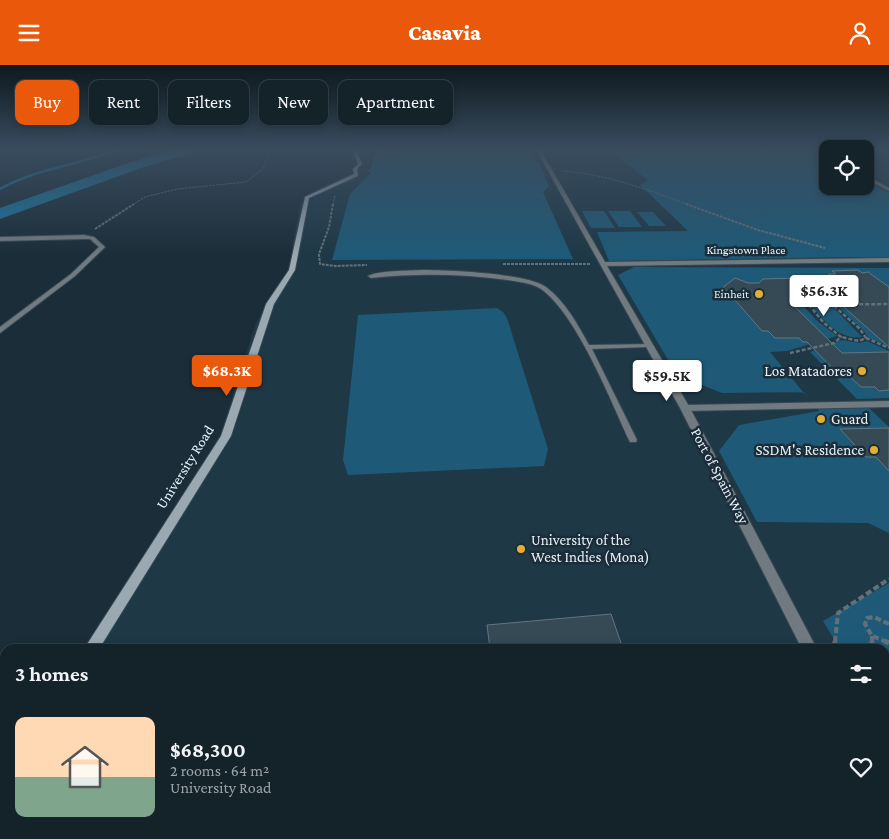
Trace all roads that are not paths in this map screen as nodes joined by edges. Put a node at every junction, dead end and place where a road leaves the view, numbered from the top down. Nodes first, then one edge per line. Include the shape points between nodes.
1 (333, 185) edge
2 (559, 185) edge
3 (0, 239) edge
4 (889, 260) edge
5 (603, 264) junction
6 (371, 276) dead end
7 (0, 331) edge
8 (649, 345) junction
9 (587, 347) junction
10 (889, 404) edge
11 (684, 409) junction
12 (633, 440) dead end
13 (94, 644) edge
14 (807, 644) edge

1 - 13 street, University Road via 307,197 292,270 270,304 226,436
2 - 5 street, Port of Spain Way
3 - 7 street via 84,237 92,238 102,247 73,275
4 - 5 street, Kingstown Place
5 - 8 street, Port of Spain Way
6 - 9 lane via 411,271 453,271 542,287 558,301
8 - 9 lane
8 - 11 street, Port of Spain Way
9 - 12 lane
10 - 11 lane
11 - 14 street, Port of Spain Way

